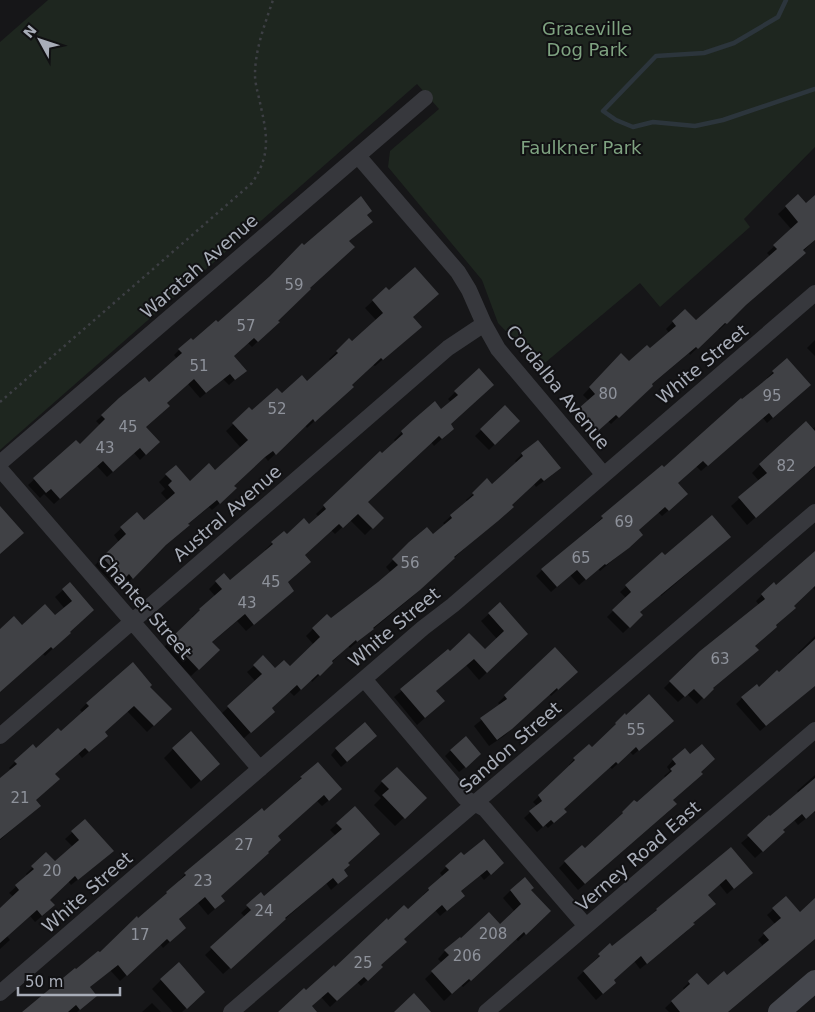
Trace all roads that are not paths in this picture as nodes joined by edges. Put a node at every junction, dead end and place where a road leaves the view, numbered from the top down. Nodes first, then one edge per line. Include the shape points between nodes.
1 (425, 98) dead end
2 (358, 156) junction
3 (815, 293) edge
4 (484, 324) junction
5 (0, 463) edge
6 (0, 470) edge
7 (604, 474) junction
8 (815, 512) edge
9 (132, 622) junction
10 (364, 679) junction
11 (814, 731) edge
12 (0, 736) edge
13 (260, 769) junction
14 (475, 804) junction
15 (586, 926) junction
16 (815, 982) edge
17 (0, 993) edge
18 (231, 1012) edge
19 (486, 1012) edge
20 (779, 1012) edge

1 - 2 street, Waratah Avenue
2 - 4 street, Cordalba Avenue via 458,272
2 - 5 street, Waratah Avenue
3 - 7 street, White Street
4 - 7 street, Cordalba Avenue via 508,362
4 - 9 street, Austral Avenue via 448,348
6 - 9 street, Chanter Street
7 - 10 street, White Street
8 - 14 street, Sandon Street
9 - 12 street, Austral Avenue
9 - 13 street, Chanter Street
10 - 13 street, White Street
10 - 14 street via 464,798
11 - 15 street, Verney Road East
13 - 17 street, White Street
14 - 15 street via 485,809
14 - 18 street, Sandon Street
15 - 19 street, Verney Road East
16 - 20 main road

